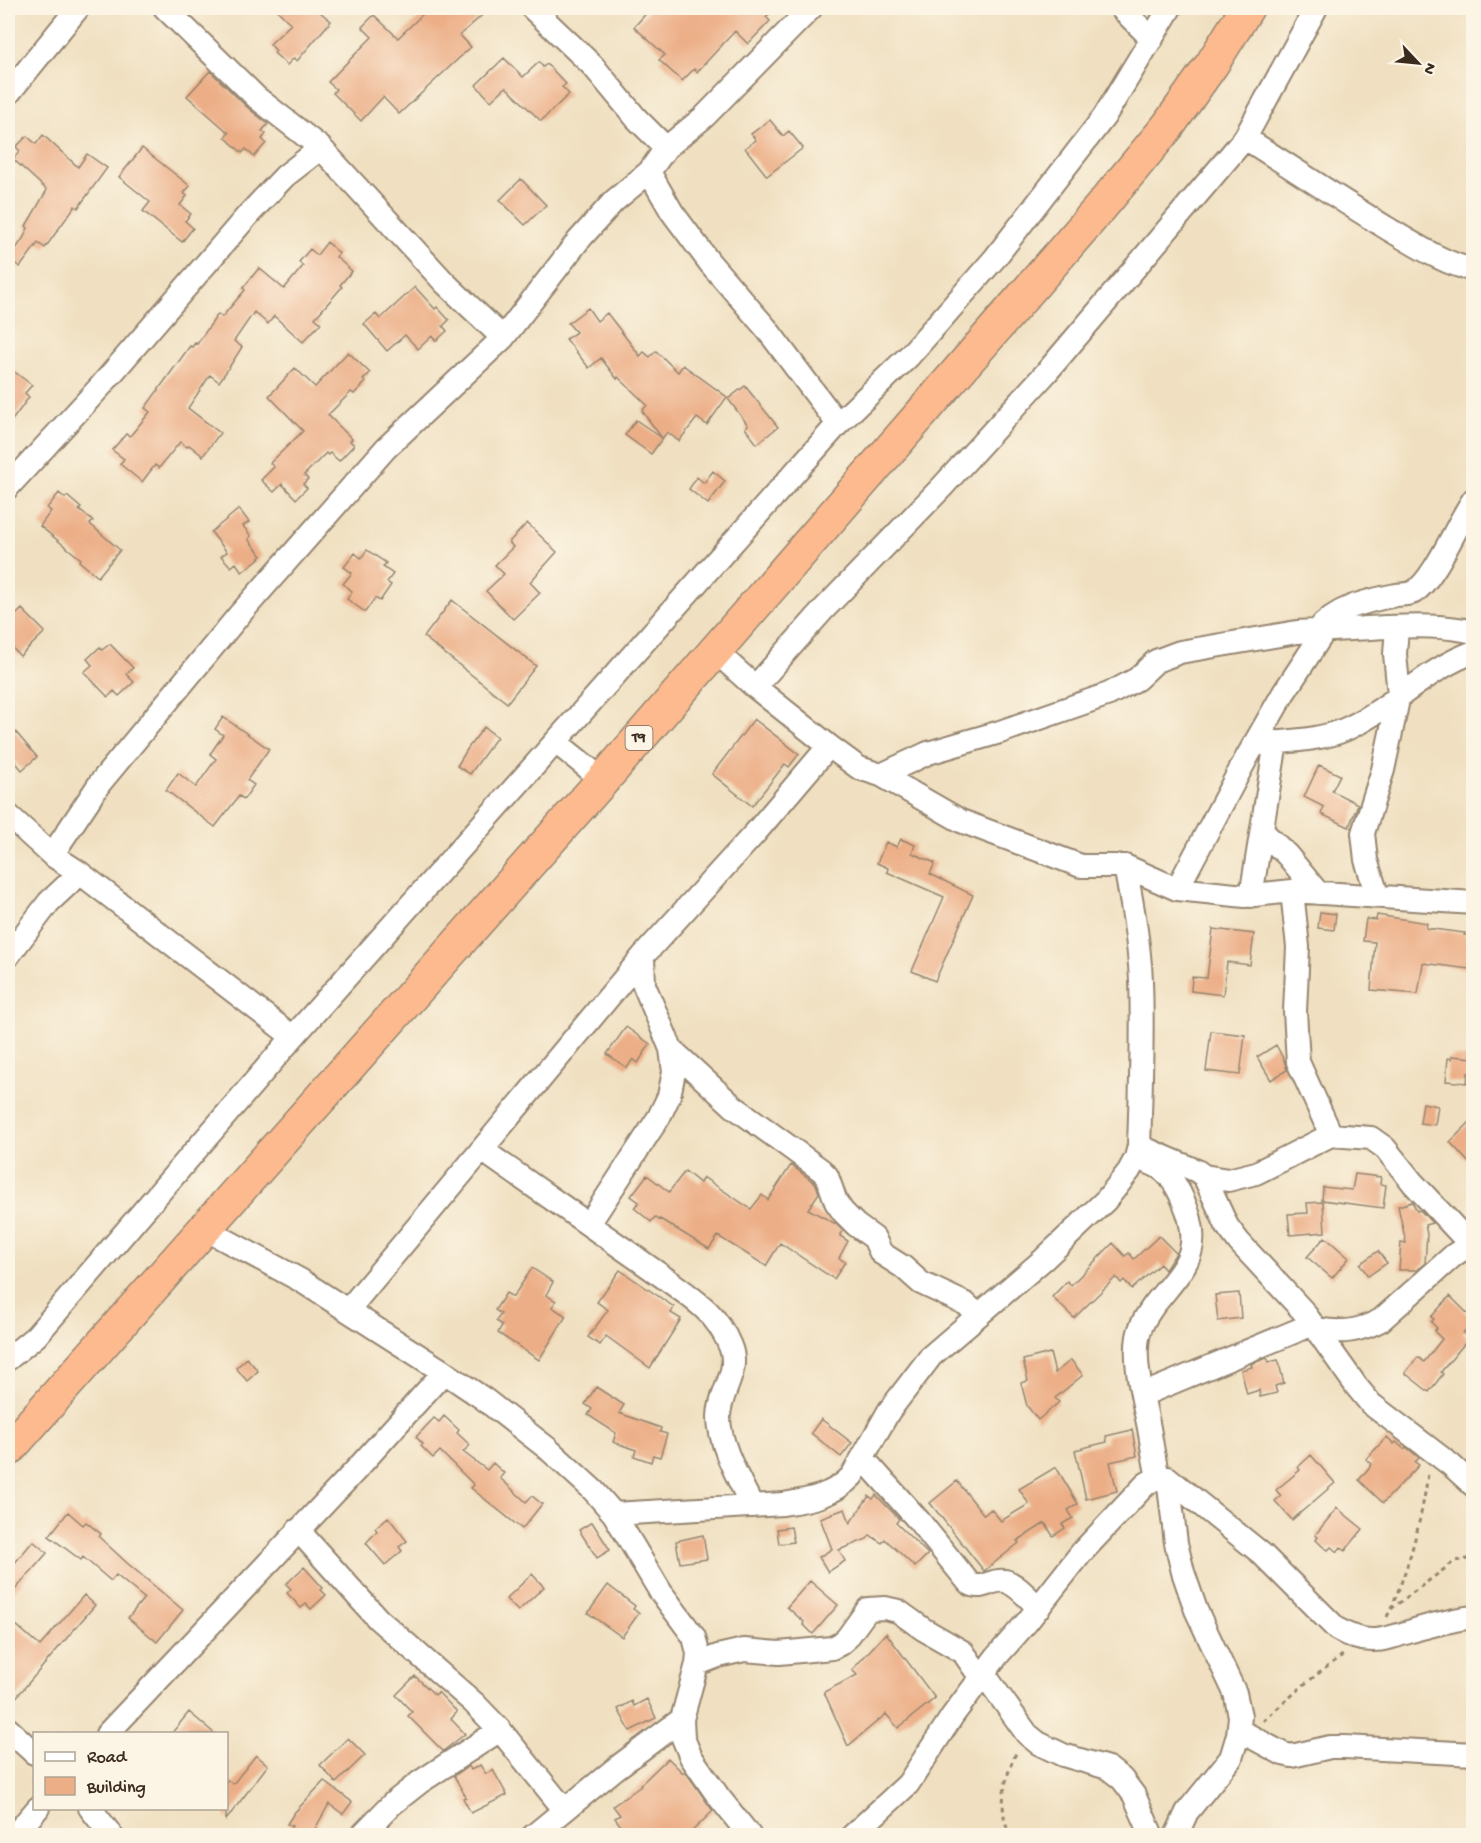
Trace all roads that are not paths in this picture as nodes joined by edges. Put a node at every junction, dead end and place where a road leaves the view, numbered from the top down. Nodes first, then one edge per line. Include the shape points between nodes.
1 (78, 8) edge
2 (165, 8) edge
3 (811, 8) edge
4 (1121, 8) edge
5 (1170, 8) edge
6 (1247, 8) edge
7 (1316, 8) edge
8 (541, 11) edge
9 (1152, 39) junction
10 (8, 94) edge
11 (1245, 138) junction
12 (321, 148) junction
13 (666, 148) junction
14 (649, 172) junction
15 (1446, 260) junction
16 (1473, 270) edge
17 (1473, 288) edge
18 (503, 338) junction
19 (838, 424) junction
20 (8, 488) edge
21 (1470, 515) edge
22 (1397, 627) junction
23 (1321, 630) junction
24 (1473, 632) edge
25 (714, 650) junction
26 (1473, 652) edge
27 (755, 687) junction
28 (1399, 695) junction
29 (556, 743) junction
30 (1265, 744) junction
31 (829, 746) junction
32 (881, 775) junction
33 (603, 780) junction
34 (8, 815) edge
35 (1263, 832) junction
36 (52, 855) junction
37 (1125, 866) junction
38 (80, 873) junction
39 (1375, 888) dead end
40 (1178, 889) junction
41 (1292, 891) junction
42 (1318, 893) junction
43 (1251, 896) junction
44 (1473, 903) edge
45 (8, 956) edge
46 (643, 956) junction
47 (293, 1037) junction
48 (671, 1049) junction
49 (1330, 1135) junction
50 (482, 1150) junction
51 (1138, 1152) junction
52 (1204, 1176) junction
53 (589, 1224) junction
54 (205, 1229) junction
55 (1472, 1244) edge
56 (348, 1310) junction
57 (978, 1315) junction
58 (1315, 1327) junction
59 (8, 1359) edge
60 (444, 1372) junction
61 (1142, 1395) junction
62 (8, 1450) edge
63 (863, 1458) junction
64 (1163, 1478) junction
65 (1473, 1486) edge
66 (752, 1506) junction
67 (614, 1514) junction
68 (298, 1530) junction
69 (1039, 1608) junction
70 (1473, 1617) edge
71 (697, 1664) junction
72 (983, 1676) junction
73 (682, 1719) junction
74 (8, 1729) edge
75 (500, 1730) junction
76 (109, 1732) edge
77 (1248, 1735) road end
78 (33, 1752) edge
79 (1473, 1754) edge
80 (564, 1809) junction
81 (37, 1810) edge
82 (91, 1810) edge
83 (14, 1836) edge
84 (112, 1836) edge
85 (361, 1836) edge
86 (533, 1836) edge
87 (750, 1836) edge
88 (852, 1836) edge
89 (1152, 1836) edge
90 (1176, 1836) edge

1 - 10 street
2 - 12 street via 257,98
3 - 13 street via 704,117
4 - 9 street
5 - 9 street
6 - 25 highway, T9 via 1168,126 1100,208
7 - 11 street
8 - 13 street
9 - 19 street via 1104,117 995,258 909,356
11 - 15 street via 1337,198
11 - 27 street via 1046,373
12 - 18 street via 445,283
12 - 20 street via 285,176 248,215
13 - 14 street
14 - 18 street via 614,201 578,241
14 - 19 street via 672,212 710,263 766,328
15 - 16 street
15 - 17 street
18 - 36 street via 386,448 240,614 100,783
19 - 29 street
21 - 23 street via 1413,593 1336,613
22 - 23 street
22 - 24 street via 1452,627
22 - 28 street
23 - 30 street via 1283,694
23 - 32 street via 1180,652 1156,661 1137,679 1109,694 928,753
25 - 27 street
25 - 33 highway, T9
26 - 28 street
27 - 31 street
28 - 30 street via 1344,730 1320,738
28 - 39 street via 1364,833 1366,860
29 - 33 street
29 - 47 street
30 - 35 street
30 - 40 street
31 - 32 street via 859,768
31 - 46 street
32 - 37 street via 961,821 1070,862 1081,866
33 - 54 highway, T9
34 - 36 street
35 - 42 street
35 - 43 street
36 - 38 street
37 - 40 street
37 - 51 street via 1141,979
38 - 45 street via 49,902
38 - 47 street
40 - 43 street
41 - 42 street
41 - 43 street
41 - 49 street via 1298,947 1298,1062
42 - 44 street
46 - 48 street via 644,985
46 - 50 street
47 - 59 street via 36,1336
48 - 53 street via 674,1072 669,1096
48 - 57 street via 733,1106 821,1170 843,1212 873,1238 881,1253 921,1283 966,1304
49 - 52 street via 1245,1177 1228,1180
49 - 55 street via 1371,1138 1385,1148
50 - 53 street
50 - 56 street
51 - 52 street
51 - 57 street via 1122,1183 1106,1200
51 - 61 street via 1172,1177 1193,1228 1185,1267 1140,1328 1137,1351
52 - 58 street via 1227,1226
53 - 66 street via 705,1309 723,1332 733,1355 733,1369 720,1407 719,1424
54 - 56 street
54 - 62 highway, T9
55 - 58 street via 1454,1255 1381,1320 1349,1332
56 - 60 street
57 - 63 street via 916,1372
58 - 61 street
58 - 65 street via 1371,1404 1432,1449
60 - 67 street via 572,1468
60 - 68 street
61 - 64 street
63 - 66 street via 844,1485 829,1494
63 - 69 street via 969,1583 979,1587 1005,1581
64 - 69 street via 1146,1484 1082,1552
64 - 70 street via 1262,1554 1337,1629 1352,1638 1398,1637
64 - 90 street via 1182,1572 1235,1693 1240,1716 1231,1758 1187,1812
66 - 67 street
67 - 71 street via 660,1591 694,1637
68 - 75 street via 378,1619
68 - 76 street
69 - 72 street
71 - 72 street via 744,1650 779,1653 832,1647 847,1638 868,1609 885,1608 898,1611 955,1646
71 - 73 street
72 - 88 street via 908,1784
72 - 89 street via 1038,1743 1062,1755 1108,1768 1122,1779
73 - 80 street
73 - 87 street via 682,1738 691,1756
74 - 78 street
75 - 80 street
75 - 85 street via 420,1782
77 - 79 street via 1292,1756 1345,1747
80 - 86 street
81 - 83 street
82 - 84 street

